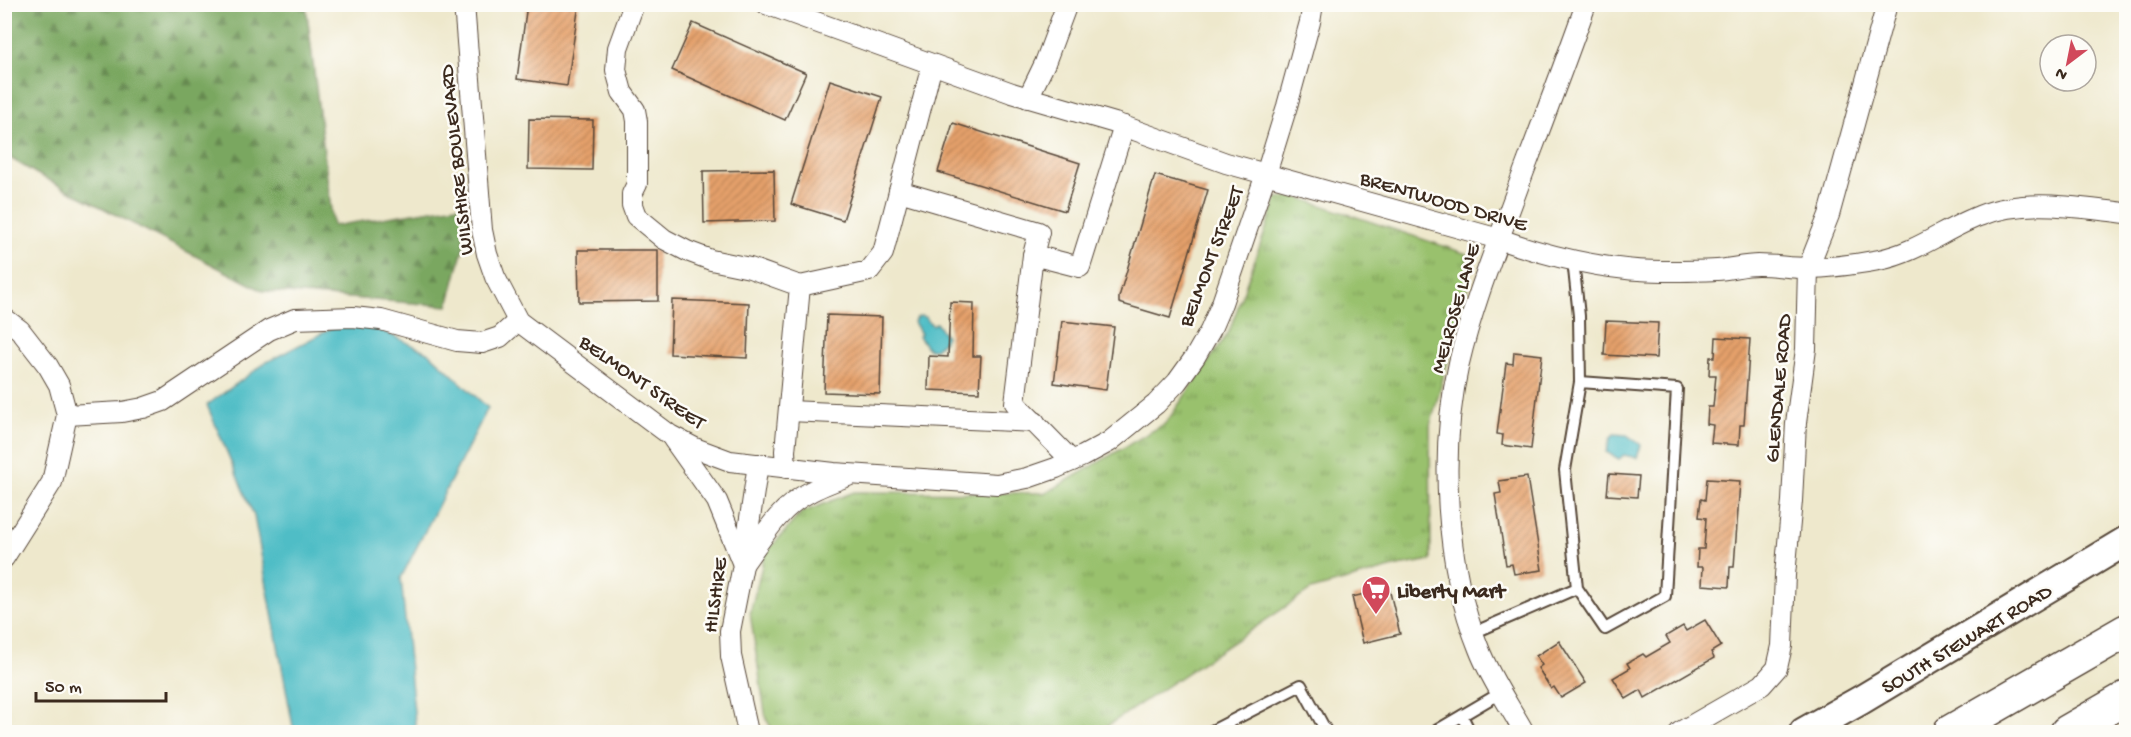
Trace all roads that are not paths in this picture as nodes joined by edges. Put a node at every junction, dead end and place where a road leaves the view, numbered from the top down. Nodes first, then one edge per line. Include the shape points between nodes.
1 (464, 4) edge
2 (634, 4) edge
3 (766, 4) edge
4 (1067, 4) edge
5 (1313, 4) edge
6 (1586, 4) edge
7 (1887, 4) edge
8 (932, 65) junction
9 (1028, 98) junction
10 (1124, 126) junction
11 (1266, 174) junction
12 (899, 191) junction
13 (2127, 213) edge
14 (1499, 240) junction
15 (1033, 255) junction
16 (1573, 260) junction
17 (1808, 268) junction
18 (800, 286) junction
19 (4, 318) edge
20 (518, 321) junction
21 (1580, 382) junction
22 (789, 411) junction
23 (67, 415) junction
24 (1035, 422) junction
25 (670, 435) junction
26 (1072, 461) junction
27 (758, 464) junction
28 (786, 468) junction
29 (851, 474) junction
30 (2127, 541) edge
31 (4, 558) edge
32 (743, 565) junction
33 (1577, 588) junction
34 (2127, 631) edge
35 (1473, 633) junction
36 (1502, 692) junction
37 (2127, 698) edge
38 (1462, 716) junction
39 (748, 732) edge
40 (1210, 732) edge
41 (1324, 732) edge
42 (1434, 732) edge
43 (1470, 732) edge
44 (1524, 732) edge
45 (1680, 732) edge
46 (1804, 732) edge
47 (1950, 732) edge
48 (2067, 732) edge

1 - 20 street, WILSHIRE BOULEVARD via 482,230 495,277
2 - 18 street via 616,59 618,81 637,121 638,184 632,194 636,216 664,239 687,251
3 - 8 street, BRENTWOOD DRIVE
4 - 9 street
5 - 11 street, BELMONT STREET
6 - 14 street, MELROSE LANE
7 - 17 street, GLENDALE ROAD via 1829,214
8 - 9 street, BRENTWOOD DRIVE
8 - 12 street
9 - 10 street, BRENTWOOD DRIVE
10 - 11 street, BRENTWOOD DRIVE
10 - 15 street via 1080,267
11 - 14 street, BRENTWOOD DRIVE
11 - 26 street, BELMONT STREET via 1222,303 1194,357 1134,424
12 - 15 street via 1039,232
12 - 18 street via 883,252 869,270
13 - 17 street, BRENTWOOD DRIVE via 2027,205 2004,208 1981,214 1903,253 1880,260
14 - 16 street, BRENTWOOD DRIVE
14 - 35 street, MELROSE LANE via 1473,311 1459,365 1448,457 1454,549
15 - 24 street via 1016,403
16 - 17 street, BRENTWOOD DRIVE via 1661,272 1756,265
16 - 21 lane via 1580,316
17 - 45 street, GLENDALE ROAD via 1806,349 1796,423 1781,658 1762,685
18 - 22 street
19 - 23 street via 20,330 48,366 59,385
20 - 23 street via 500,338 482,343 457,341 381,320 295,319 269,330 163,401 122,412
20 - 25 street, BELMONT STREET
21 - 33 lane via 1565,470
21 - 33 lane via 1677,389 1665,596 1605,629
22 - 24 street
22 - 28 street
23 - 31 street via 52,482
24 - 26 street
25 - 27 street, BELMONT STREET via 730,461
25 - 32 street via 717,501
26 - 29 street, BELMONT STREET via 998,484
27 - 28 street, BELMONT STREET
27 - 32 street, HILSHIRE
28 - 29 street, BELMONT STREET
29 - 32 street, BELMONT STREET via 807,493 789,506 771,524
30 - 46 street, SOUTH STEWART ROAD
32 - 39 street, HILSHIRE via 730,631 731,656
33 - 35 lane
34 - 47 highway
35 - 36 street, MELROSE LANE
36 - 38 lane
36 - 44 street, MELROSE LANE
37 - 48 highway
38 - 42 lane
38 - 43 lane
40 - 41 lane via 1301,684

